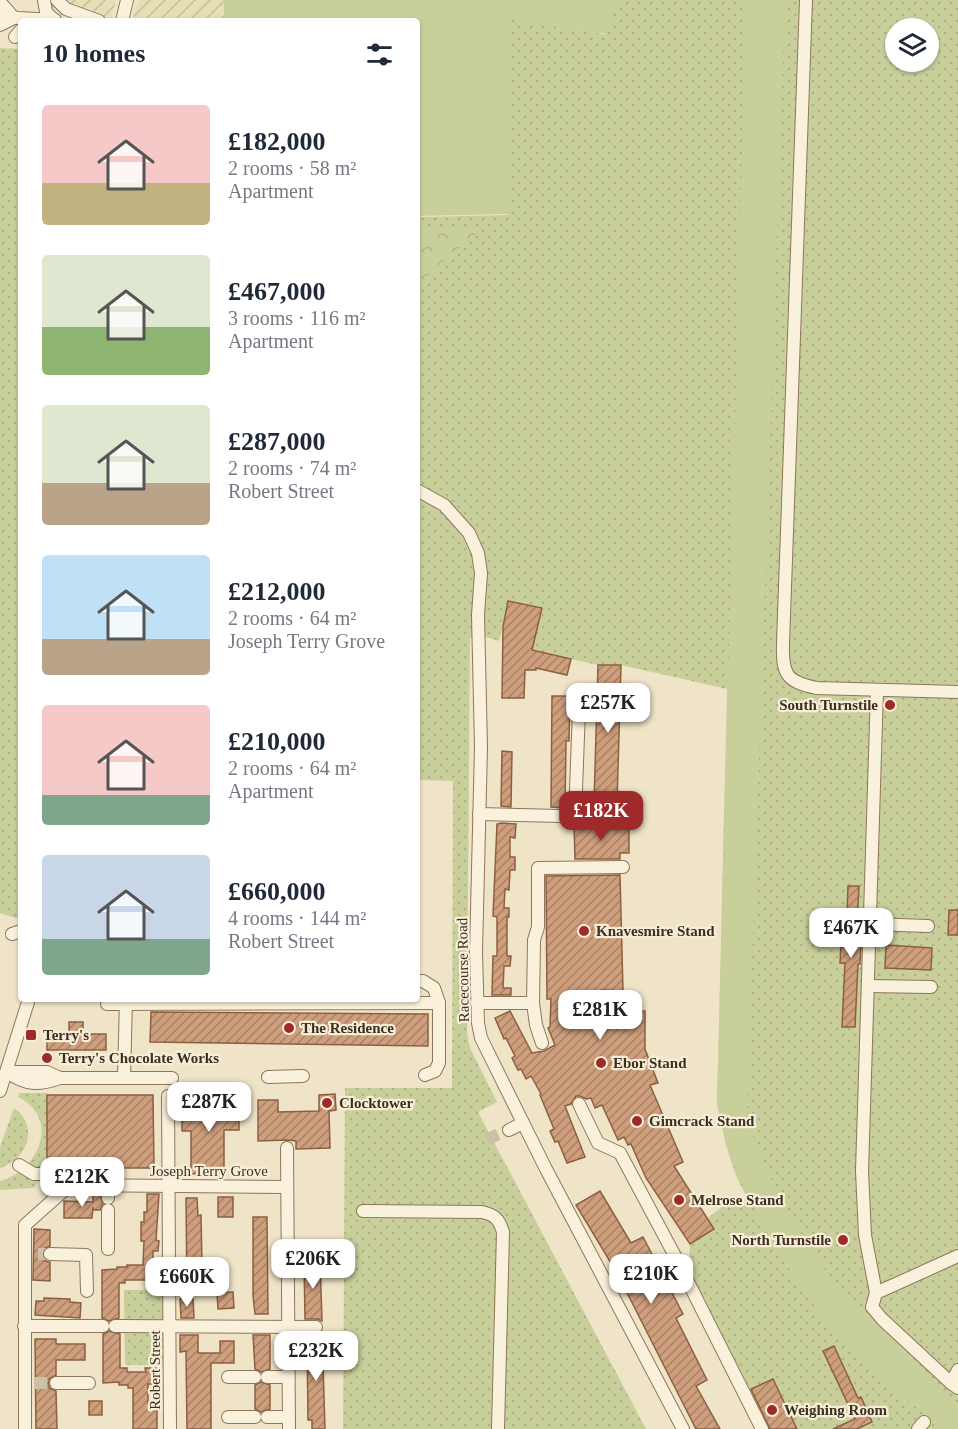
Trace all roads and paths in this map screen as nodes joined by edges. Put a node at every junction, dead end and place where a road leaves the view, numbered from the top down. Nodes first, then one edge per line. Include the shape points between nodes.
1 (44, 0) edge
2 (57, 0) edge
3 (127, 0) edge
4 (806, 0) edge
5 (0, 2) edge
6 (0, 14) edge
7 (14, 18) junction
8 (52, 18) edge
9 (91, 18) edge
10 (123, 18) edge
11 (18, 19) edge
12 (0, 25) edge
13 (420, 492) edge
14 (878, 690) junction
15 (958, 692) edge
16 (579, 710) dead end
17 (479, 814) junction
18 (575, 816) junction
19 (605, 817) dead end
20 (624, 867) dead end
21 (871, 924) junction
22 (928, 926) dead end
23 (420, 981) edge
24 (869, 986) junction
25 (931, 987) dead end
26 (28, 1002) edge
27 (125, 1002) edge
28 (439, 1003) junction
29 (477, 1003) junction
30 (533, 1003) junction
31 (107, 1004) dead end
32 (285, 1005) edge
33 (542, 1043) dead end
34 (7, 1072) junction
35 (303, 1076) dead end
36 (425, 1076) dead end
37 (268, 1077) dead end
38 (124, 1078) junction
39 (172, 1078) dead end
40 (0, 1091) edge
41 (168, 1095) dead end
42 (579, 1104) dead end
43 (523, 1123) junction
44 (509, 1130) tunnel mouth
45 (287, 1148) dead end
46 (19, 1166) dead end
47 (46, 1174) dead end
48 (168, 1186) junction
49 (287, 1186) junction
50 (108, 1198) junction
51 (363, 1211) dead end
52 (108, 1249) dead end
53 (38, 1254) junction
54 (958, 1256) edge
55 (87, 1291) dead end
56 (876, 1293) junction
57 (24, 1326) junction
58 (169, 1327) junction
59 (288, 1327) junction
60 (316, 1327) dead end
61 (958, 1370) edge
62 (228, 1377) dead end
63 (288, 1377) junction
64 (56, 1383) tunnel mouth
65 (89, 1383) dead end
66 (954, 1385) edge
67 (228, 1417) dead end
68 (289, 1423) edge
69 (25, 1429) edge
70 (170, 1429) edge
71 (498, 1429) edge
72 (683, 1429) edge
73 (762, 1429) edge

1 - 8 street via 46,12
2 - 9 street via 66,9
3 - 10 street
4 - 14 street via 783,669 790,679 802,685
5 - 7 street
6 - 7 street
7 - 11 street
7 - 12 street
13 - 17 street, Racecourse Road via 444,505 469,533 478,553
14 - 15 street
14 - 21 street
16 - 18 street
17 - 18 street
17 - 29 street, Racecourse Road
18 - 19 street
20 - 30 street via 538,868
21 - 22 street
21 - 24 street
23 - 28 street via 434,988
24 - 25 street
24 - 56 street via 862,1171 865,1235
26 - 34 street
27 - 31 street
27 - 32 street
27 - 38 street
28 - 32 street
28 - 36 street via 439,1063 435,1071
29 - 30 street
29 - 43 street, Racecourse Road via 481,1038
30 - 33 street
34 - 38 street via 47,1072 60,1078
34 - 40 street
35 - 37 street
38 - 39 street
41 - 48 street, Robert Street
42 - 73 street via 598,1143 620,1153
43 - 44 street
43 - 72 street, Racecourse Road
45 - 49 street
46 - 47 street via 34,1174
48 - 49 street, Joseph Terry Grove
48 - 50 street, Joseph Terry Grove
48 - 58 street, Robert Street
49 - 59 street
50 - 52 street
50 - 53 street, Joseph Terry Grove via 70,1185 25,1226
51 - 71 street via 482,1212 499,1220 502,1232
53 - 55 street via 86,1255
53 - 57 street, Joseph Terry Grove
54 - 56 street
56 - 66 street via 872,1306 882,1319
57 - 58 street
57 - 69 street, Joseph Terry Grove via 30,1383
58 - 59 street
58 - 70 street, Robert Street
59 - 60 street
59 - 63 street
61 - 66 street
62 - 63 street
63 - 68 street
64 - 65 street
67 - 68 street via 261,1417

